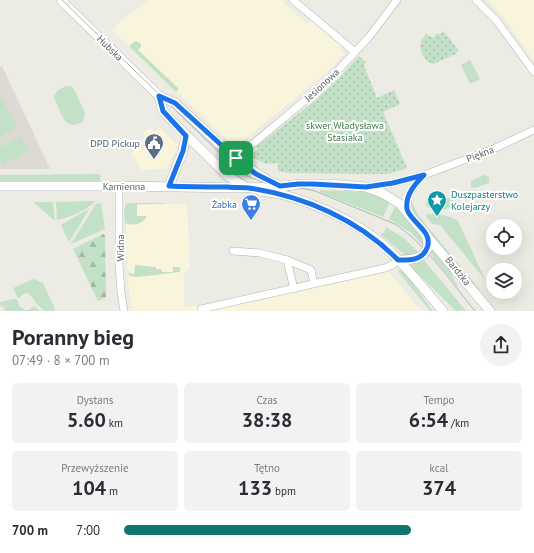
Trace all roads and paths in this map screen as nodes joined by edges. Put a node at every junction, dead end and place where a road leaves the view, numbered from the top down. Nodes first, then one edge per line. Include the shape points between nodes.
1 (60, 0) edge
2 (293, 0) edge
3 (397, 0) edge
4 (476, 0) edge
5 (355, 52) junction
6 (534, 72) edge
7 (159, 96) junction
8 (534, 130) edge
9 (186, 136) junction
10 (236, 158) junction
11 (424, 175) junction
12 (0, 186) edge
13 (119, 186) junction
14 (169, 186) junction
15 (280, 186) junction
16 (366, 187) junction
17 (248, 188) junction
18 (407, 211) junction
19 (426, 233) junction
20 (233, 251) dead end
21 (287, 260) junction
22 (398, 260) junction
23 (313, 279) dead end
24 (294, 289) junction
25 (219, 308) edge
26 (124, 311) edge
27 (201, 311) edge
28 (443, 311) edge
29 (490, 311) edge

1 - 7 street, Hubska
2 - 5 street
3 - 5 street, Jesionowa via 373,33
4 - 6 street via 496,20
5 - 10 street, Jesionowa via 327,82
7 - 9 street, Hubska via 163,111
7 - 10 street, Hubska via 175,103
8 - 11 street, Piękna via 491,150
9 - 14 street
9 - 17 street, Hubska via 228,176
10 - 15 street, Hubska via 256,174
11 - 16 street, Piękna
11 - 18 street via 410,194
12 - 13 street, Kamienna
13 - 14 street, Kamienna
13 - 26 street, Widna via 119,264
14 - 17 street, Kamienna
15 - 16 street, Bardzka via 312,184
15 - 17 street, Bardzka
16 - 18 street, Bardzka via 382,192
17 - 22 street via 285,196 335,215 376,239
18 - 19 street, Bardzka
19 - 22 street via 429,242 425,253 413,259
19 - 29 street, Bardzka
20 - 21 street via 260,253
21 - 23 street via 311,270
21 - 24 street
22 - 24 street via 385,268
22 - 28 street
24 - 25 street
25 - 27 street

